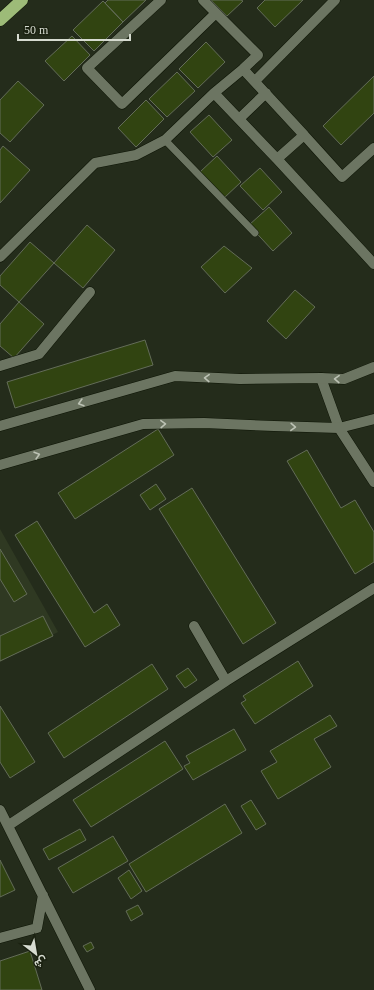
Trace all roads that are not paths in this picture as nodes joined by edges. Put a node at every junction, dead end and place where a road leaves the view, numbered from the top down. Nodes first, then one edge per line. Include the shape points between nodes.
1 (22, 0) edge
2 (161, 0) edge
3 (203, 0) edge
4 (335, 0) edge
5 (216, 13) junction
6 (0, 20) edge
7 (244, 69) junction
8 (254, 81) junction
9 (214, 93) junction
10 (266, 93) junction
11 (239, 119) junction
12 (304, 135) junction
13 (165, 140) junction
14 (374, 148) edge
15 (277, 159) junction
16 (255, 233) dead end
17 (0, 256) edge
18 (374, 264) edge
19 (90, 292) dead end
20 (0, 366) edge
21 (374, 367) edge
22 (320, 378) junction
23 (374, 419) edge
24 (0, 426) edge
25 (339, 428) junction
26 (0, 465) edge
27 (374, 482) edge
28 (374, 588) edge
29 (194, 626) dead end
30 (226, 681) junction
31 (0, 810) edge
32 (9, 826) junction
33 (43, 895) junction
34 (0, 938) edge
35 (90, 990) edge

1 - 6 highway
2 - 5 street via 87,68 122,104
3 - 5 street
4 - 8 street
5 - 7 street via 258,55
7 - 8 street
7 - 9 street
8 - 10 street
9 - 11 street
9 - 13 street
10 - 11 street
10 - 12 street
11 - 15 street
12 - 14 street via 342,177
12 - 15 street
13 - 16 lane
13 - 17 street via 136,155 95,163
15 - 18 street
19 - 20 street via 40,354
21 -> 22 street via 344,379
22 -> 24 street via 240,379 176,376
22 - 25 street
23 - 25 street
26 -> 25 street via 143,424 204,422
25 - 27 street
28 - 30 street
29 - 30 street
30 - 32 street
31 - 32 street
32 - 33 street
33 - 34 street via 37,928
33 - 35 street

